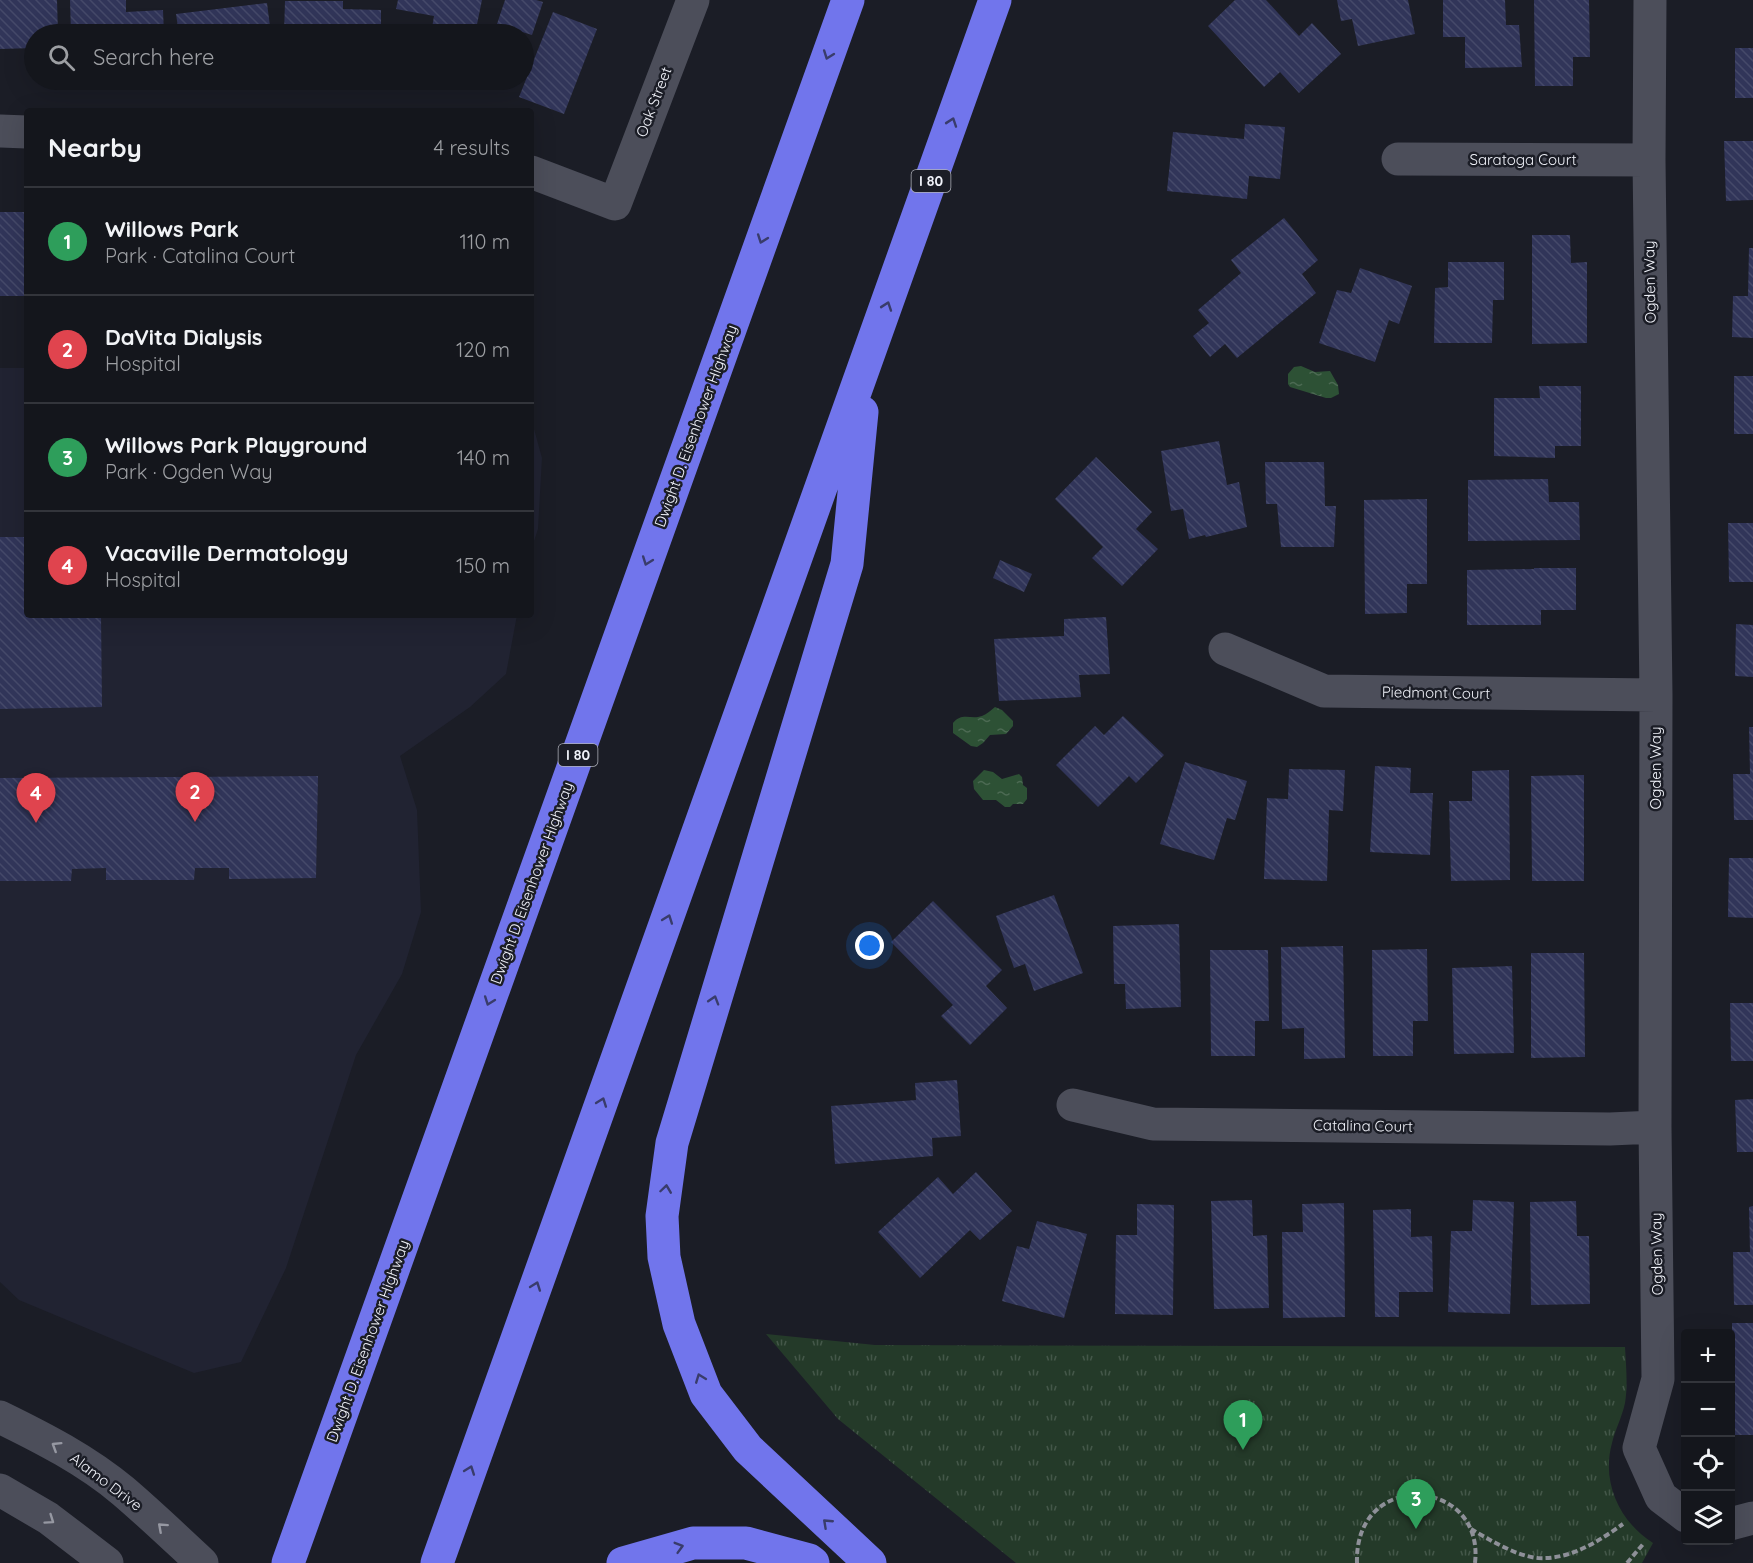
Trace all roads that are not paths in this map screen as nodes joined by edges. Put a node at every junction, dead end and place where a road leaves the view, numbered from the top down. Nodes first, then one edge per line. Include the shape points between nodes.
1 (693, 0) edge
2 (848, 0) edge
3 (995, 0) edge
4 (1650, 0) edge
5 (0, 131) edge
6 (24, 132) edge
7 (1398, 159) dead end
8 (1649, 160) junction
9 (534, 173) edge
10 (867, 362) junction
11 (1225, 649) dead end
12 (1656, 695) junction
13 (1073, 1105) dead end
14 (1655, 1127) junction
15 (0, 1416) edge
16 (0, 1490) edge
17 (308, 1509) junction
18 (1681, 1512) edge
19 (1753, 1518) edge
20 (1735, 1523) edge
21 (106, 1562) edge
22 (202, 1563) edge
23 (275, 1563) edge
24 (288, 1563) edge
25 (437, 1563) edge
26 (623, 1563) edge
27 (813, 1563) edge
28 (870, 1563) edge

1 - 9 street, Oak Street via 615,204
2 -> 17 highway, Dwight D. Eisenhower Highway / I 80
10 -> 3 highway, I 80
4 - 8 street, Ogden Way
5 - 6 street
7 - 8 street, Saratoga Court
8 - 12 street, Ogden Way
25 -> 10 highway, I 80
28 -> 10 highway via 748,1449 706,1394 680,1324 664,1257 662,1216 672,1143 847,564
11 - 12 street, Piedmont Court via 1324,691
12 - 14 street, Ogden Way
13 - 14 street, Catalina Court via 1153,1124
14 - 18 street, Ogden Way via 1658,1379 1639,1448 1661,1497
22 -> 15 street, Alamo Drive via 122,1490 43,1438
16 -> 21 street via 48,1518
17 - 23 highway
17 - 24 highway, Dwight D. Eisenhower Highway / I 80
19 - 20 street
26 -> 27 highway via 693,1543 746,1543

